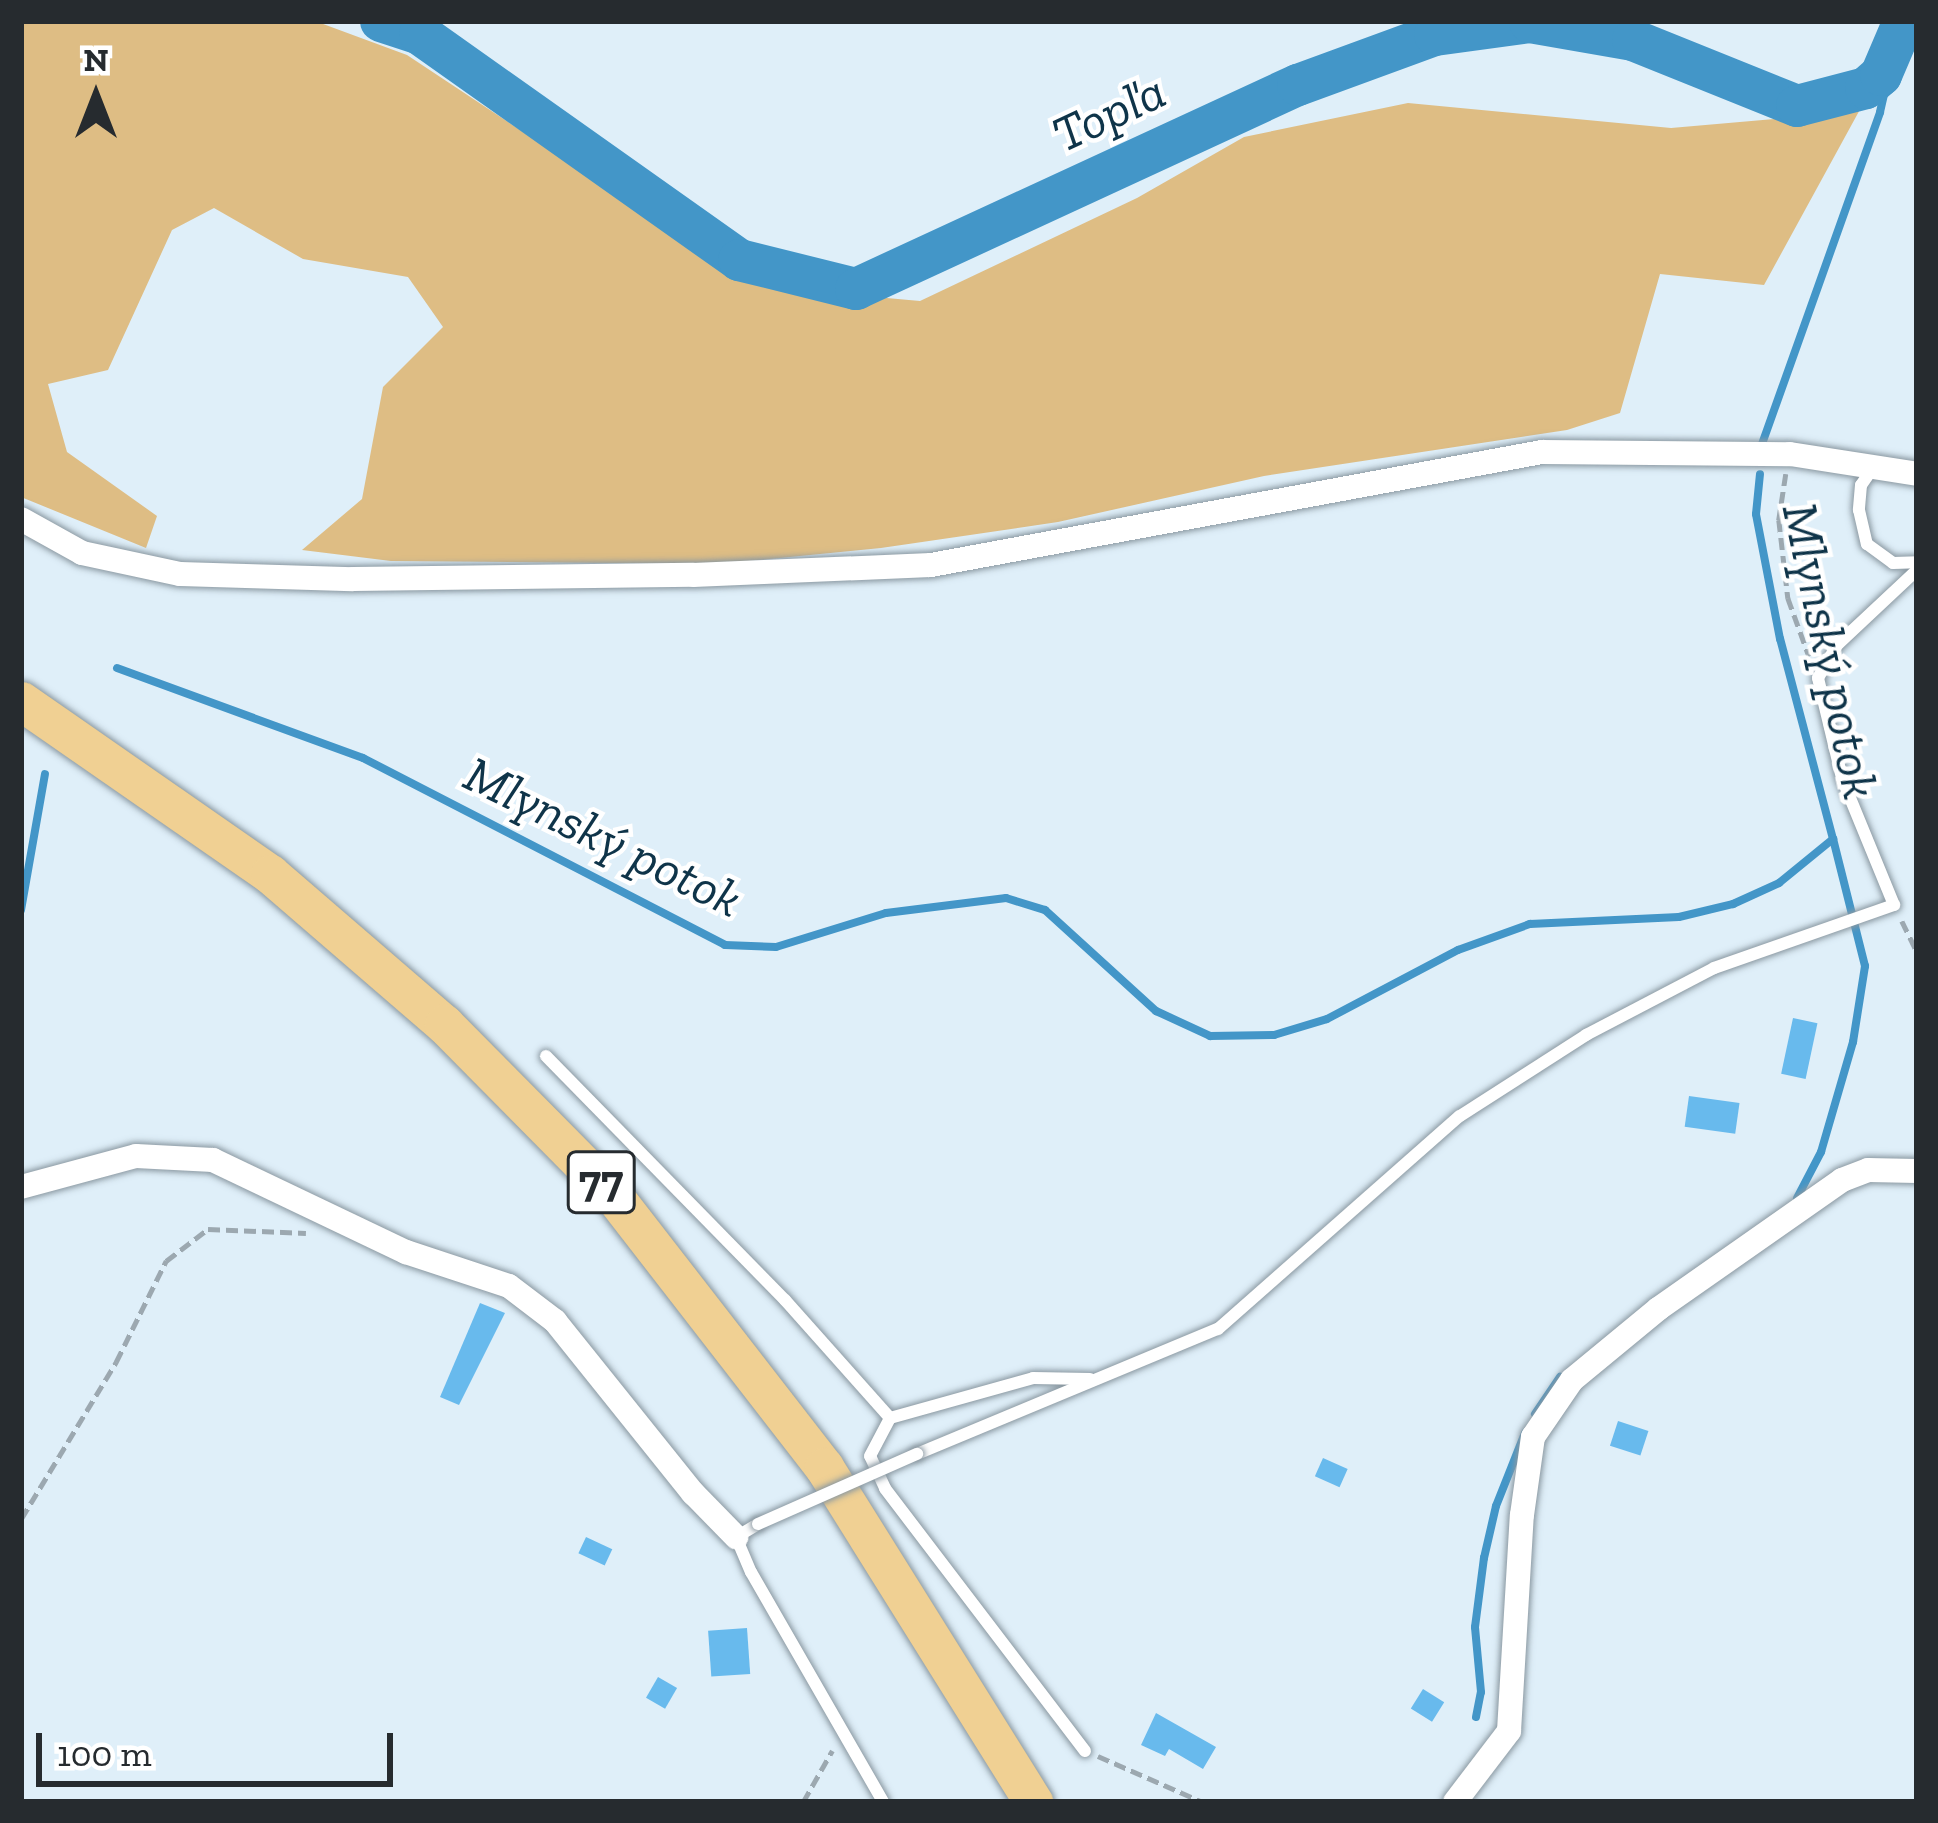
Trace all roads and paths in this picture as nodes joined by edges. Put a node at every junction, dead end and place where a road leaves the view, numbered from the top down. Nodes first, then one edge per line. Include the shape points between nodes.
1 (1771, 453) junction
2 (1875, 465) junction
3 (1917, 474) edge
4 (21, 519) edge
5 (1917, 566) edge
6 (1818, 678) junction
7 (21, 701) edge
8 (1894, 905) junction
9 (1917, 952) edge
10 (546, 1056) dead end
11 (1917, 1171) edge
12 (21, 1186) edge
13 (313, 1234) dead end
14 (1091, 1380) junction
15 (890, 1418) junction
16 (21, 1519) edge
17 (747, 1530) junction
18 (834, 1722) junction
19 (1085, 1750) joint
20 (803, 1802) edge
21 (883, 1802) edge
22 (1033, 1802) edge
23 (1203, 1802) edge
24 (1455, 1802) edge

1 - 2 street
1 - 4 street via 1542,452 931,566 353,579 180,574 82,553
1 - 6 path via 1788,598
2 - 3 street
2 - 5 lane via 1860,497 1868,544 1893,563
5 - 6 lane via 1838,644
6 - 8 lane via 1842,778
7 - 22 main road, 77 via 184,809 357,946 613,1195 824,1467
8 - 9 path
8 - 14 lane via 1714,968 1586,1035 1460,1116 1219,1329
10 - 15 lane
11 - 24 street via 1868,1170 1842,1180 1572,1380 1533,1436 1509,1731
12 - 17 street via 136,1156 213,1160 406,1252 509,1286 556,1321 692,1493
13 - 16 path via 208,1228 166,1261
14 - 15 lane via 1034,1378
14 - 17 lane, bridge
15 - 19 lane via 870,1456 885,1488
17 - 18 lane
18 - 20 path via 832,1751
18 - 21 lane
19 - 23 path

